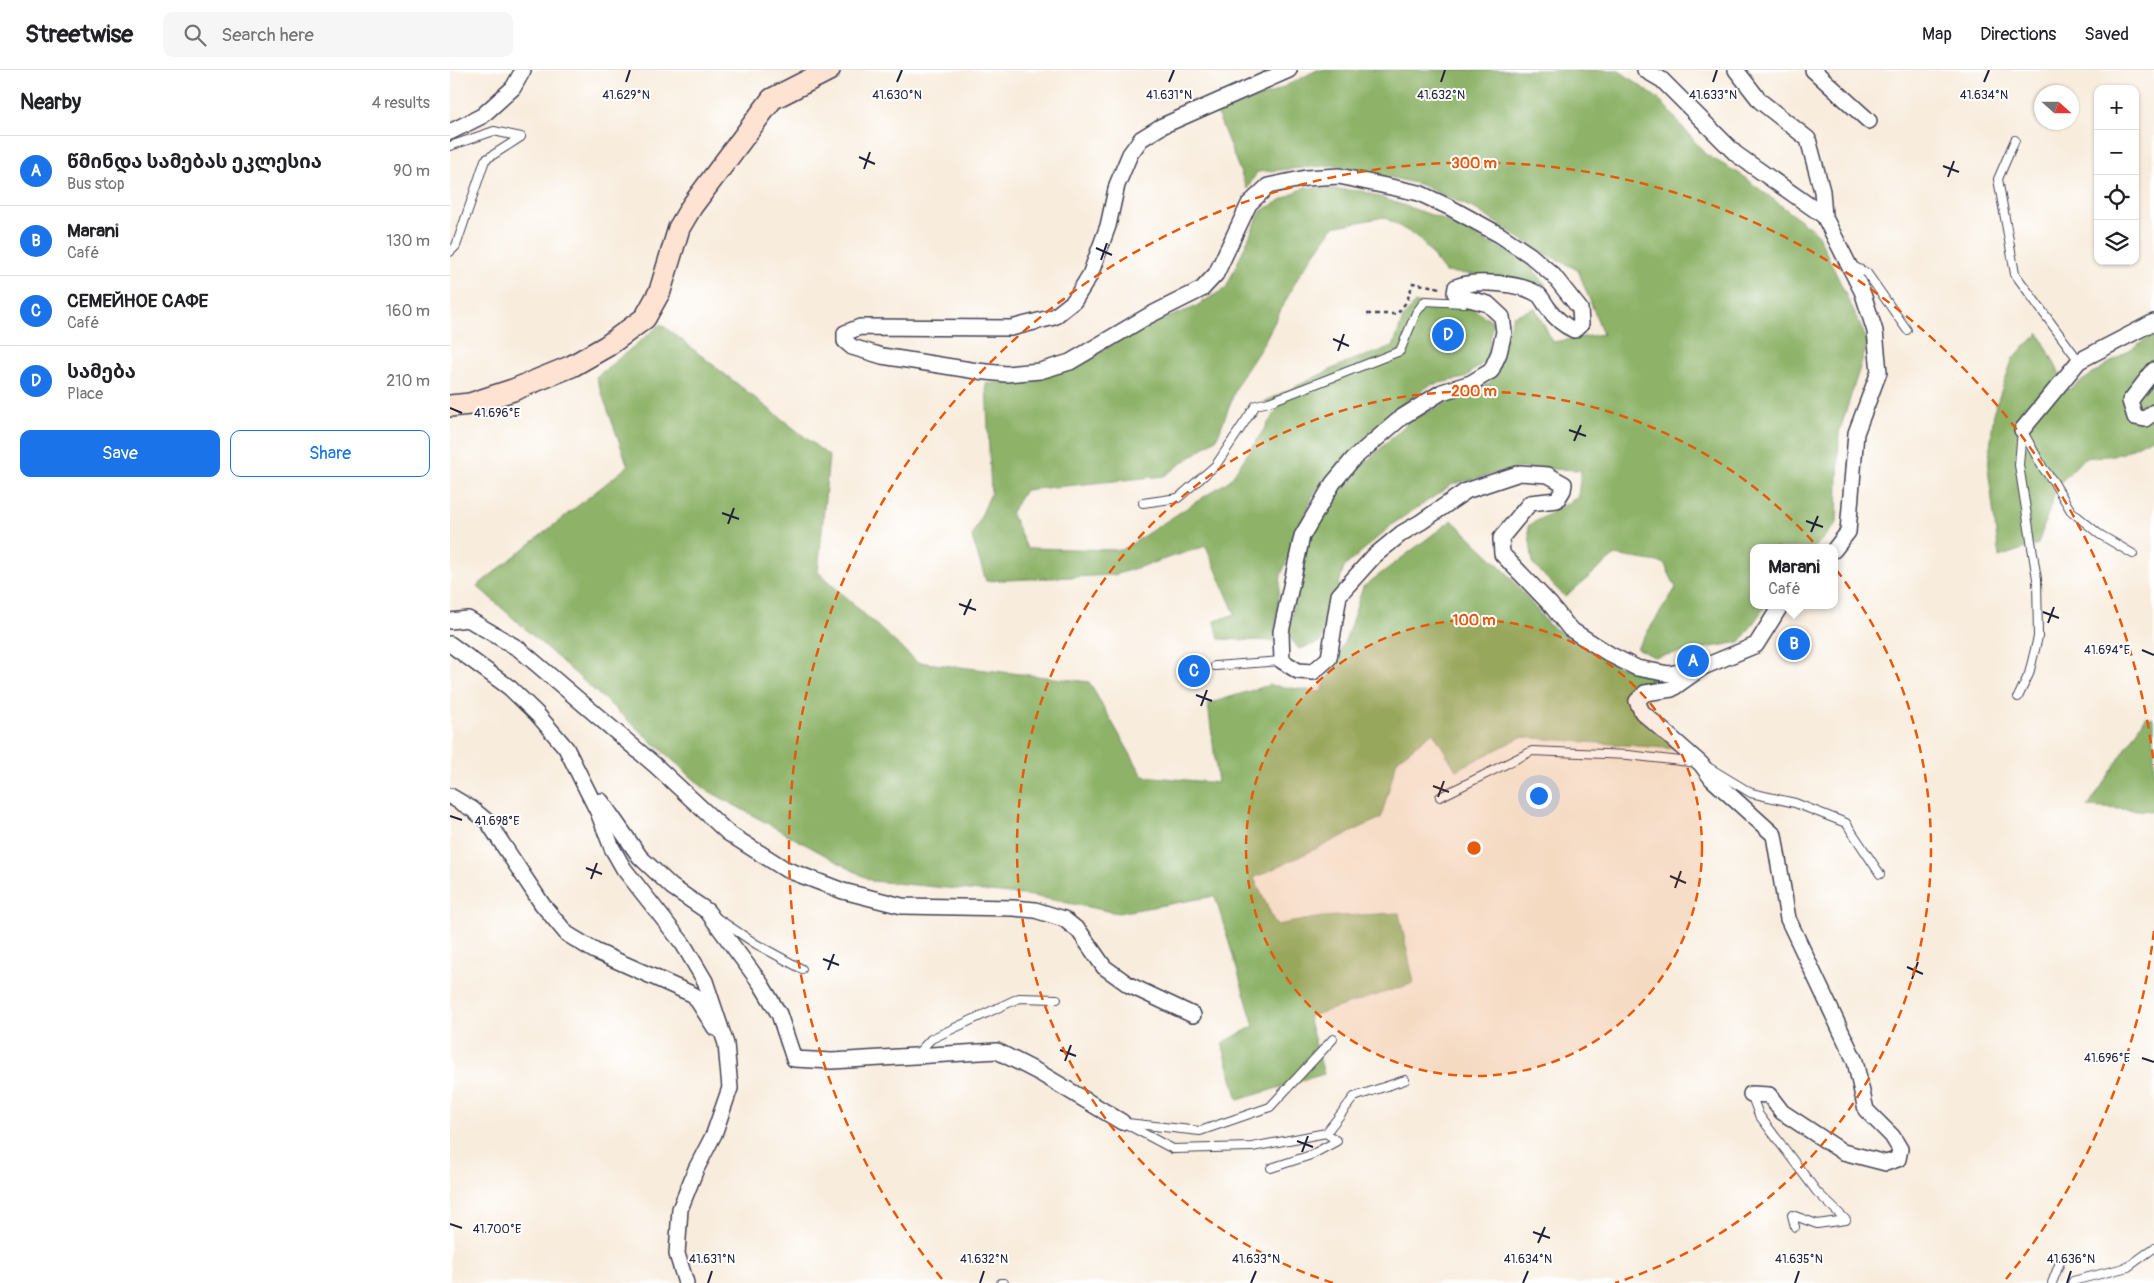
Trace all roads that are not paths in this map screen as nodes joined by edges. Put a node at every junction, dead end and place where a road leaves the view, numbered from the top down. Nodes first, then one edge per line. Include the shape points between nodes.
1 (523, 70) edge
2 (829, 70) edge
3 (1289, 70) edge
4 (1645, 70) edge
5 (1736, 70) edge
6 (1813, 70) edge
7 (1869, 121) dead end
8 (450, 132) edge
9 (2015, 140) dead end
10 (450, 146) edge
11 (1824, 216) junction
12 (450, 252) edge
13 (1849, 264) junction
14 (1488, 304) junction
15 (2154, 322) edge
16 (1907, 330) dead end
17 (2079, 361) junction
18 (2154, 370) edge
19 (450, 406) edge
20 (2154, 412) edge
21 (2022, 430) junction
22 (1143, 503) dead end
23 (1838, 545) edge
24 (2133, 554) dead end
25 (1779, 609) edge
26 (450, 620) edge
27 (450, 644) edge
28 (1282, 661) junction
29 (1215, 666) dead end
30 (1703, 667) junction
31 (2018, 697) dead end
32 (566, 748) junction
33 (1701, 764) junction
34 (450, 796) edge
35 (1440, 797) dead end
36 (1880, 874) dead end
37 (707, 911) junction
38 (802, 969) dead end
39 (1057, 999) dead end
40 (1193, 1015) dead end
41 (1333, 1039) dead end
42 (726, 1044) junction
43 (913, 1057) junction
44 (1405, 1080) dead end
45 (1751, 1094) joint
46 (1122, 1122) junction
47 (1326, 1133) junction
48 (1271, 1168) dead end
49 (1795, 1227) dead end
50 (2154, 1248) edge
51 (2062, 1257) dead end
52 (686, 1283) edge
53 (2052, 1283) edge
54 (2072, 1283) edge

1 - 8 street via 513,88 482,116
2 - 19 street via 772,99 692,206 679,228 660,291 646,318 572,366 513,390 470,404
3 - 14 street via 1162,126 1141,139 1130,154 1117,185 1108,226 1090,275 1074,301 1054,317 1011,328 860,327 845,333 845,340 852,347 882,356 1006,374 1040,371 1070,362 1148,316 1202,289 1216,274 1249,204 1268,186 1306,178 1339,176 1419,193 1500,234 1530,254 1553,275 1580,309 1581,324 1574,330 1565,326 1552,315 1539,296 1514,285 1481,283 1460,286 1455,290 1458,296
4 - 11 street via 1662,80 1736,154
5 - 11 street via 1760,101 1808,139 1822,191
6 - 7 street
9 - 17 lane via 1998,179 2015,274
10 - 12 lane via 494,131 521,137 485,160 456,246
11 - 13 street
13 - 16 lane via 1868,273
13 - 23 street via 1875,331 1879,372 1856,433 1848,532
14 - 22 lane via 1425,300 1400,351 1256,405 1216,465 1178,498
14 - 28 street via 1502,317 1504,332 1490,371 1471,383 1442,392 1402,416 1353,459 1312,517 1302,536 1281,632
15 - 17 street
17 - 21 street
18 - 20 street via 2130,401 2135,417 2144,419
21 - 24 lane via 2071,511 2099,534
21 - 31 lane via 2019,465 2037,579 2038,637 2029,674
25 - 30 street via 1756,646
26 - 40 street via 468,619 519,649 656,766 728,833 785,869 843,890 902,906 1013,908 1035,910 1064,919 1078,931 1104,967 1129,985
27 - 32 street via 510,688
28 - 29 lane
28 - 30 street via 1298,671 1313,672 1329,658 1339,595 1374,556 1402,533 1466,491 1520,473 1548,475 1564,484 1563,490 1557,500 1530,502 1501,538 1502,554 1570,629 1637,668 1669,674
30 - 33 street via 1672,689 1645,693 1637,701 1642,712
32 - 37 street via 640,857
32 - 42 street via 624,869 683,944 705,981
33 - 35 lane via 1628,755 1532,751
33 - 36 lane via 1751,793 1795,803 1846,824
33 - 45 street via 1774,835 1788,920 1855,1061 1866,1110 1900,1148 1898,1159 1886,1163 1842,1152 1782,1112 1769,1095
34 - 42 street via 488,822 542,904 567,934 595,951 694,995
37 - 38 lane via 756,944
37 - 43 street via 780,1014 794,1059 832,1061
39 - 43 lane via 1019,998 931,1040
41 - 46 lane via 1270,1107 1200,1131
42 - 52 street via 730,1088 714,1134 680,1209 677,1254
43 - 46 street via 997,1051 1040,1072
44 - 47 lane via 1354,1097
45 - 49 lane via 1764,1123 1817,1192 1846,1220 1817,1224 1792,1215
46 - 47 lane via 1173,1149 1252,1147
47 - 48 lane via 1336,1141
50 - 54 lane via 2128,1267
51 - 53 lane

